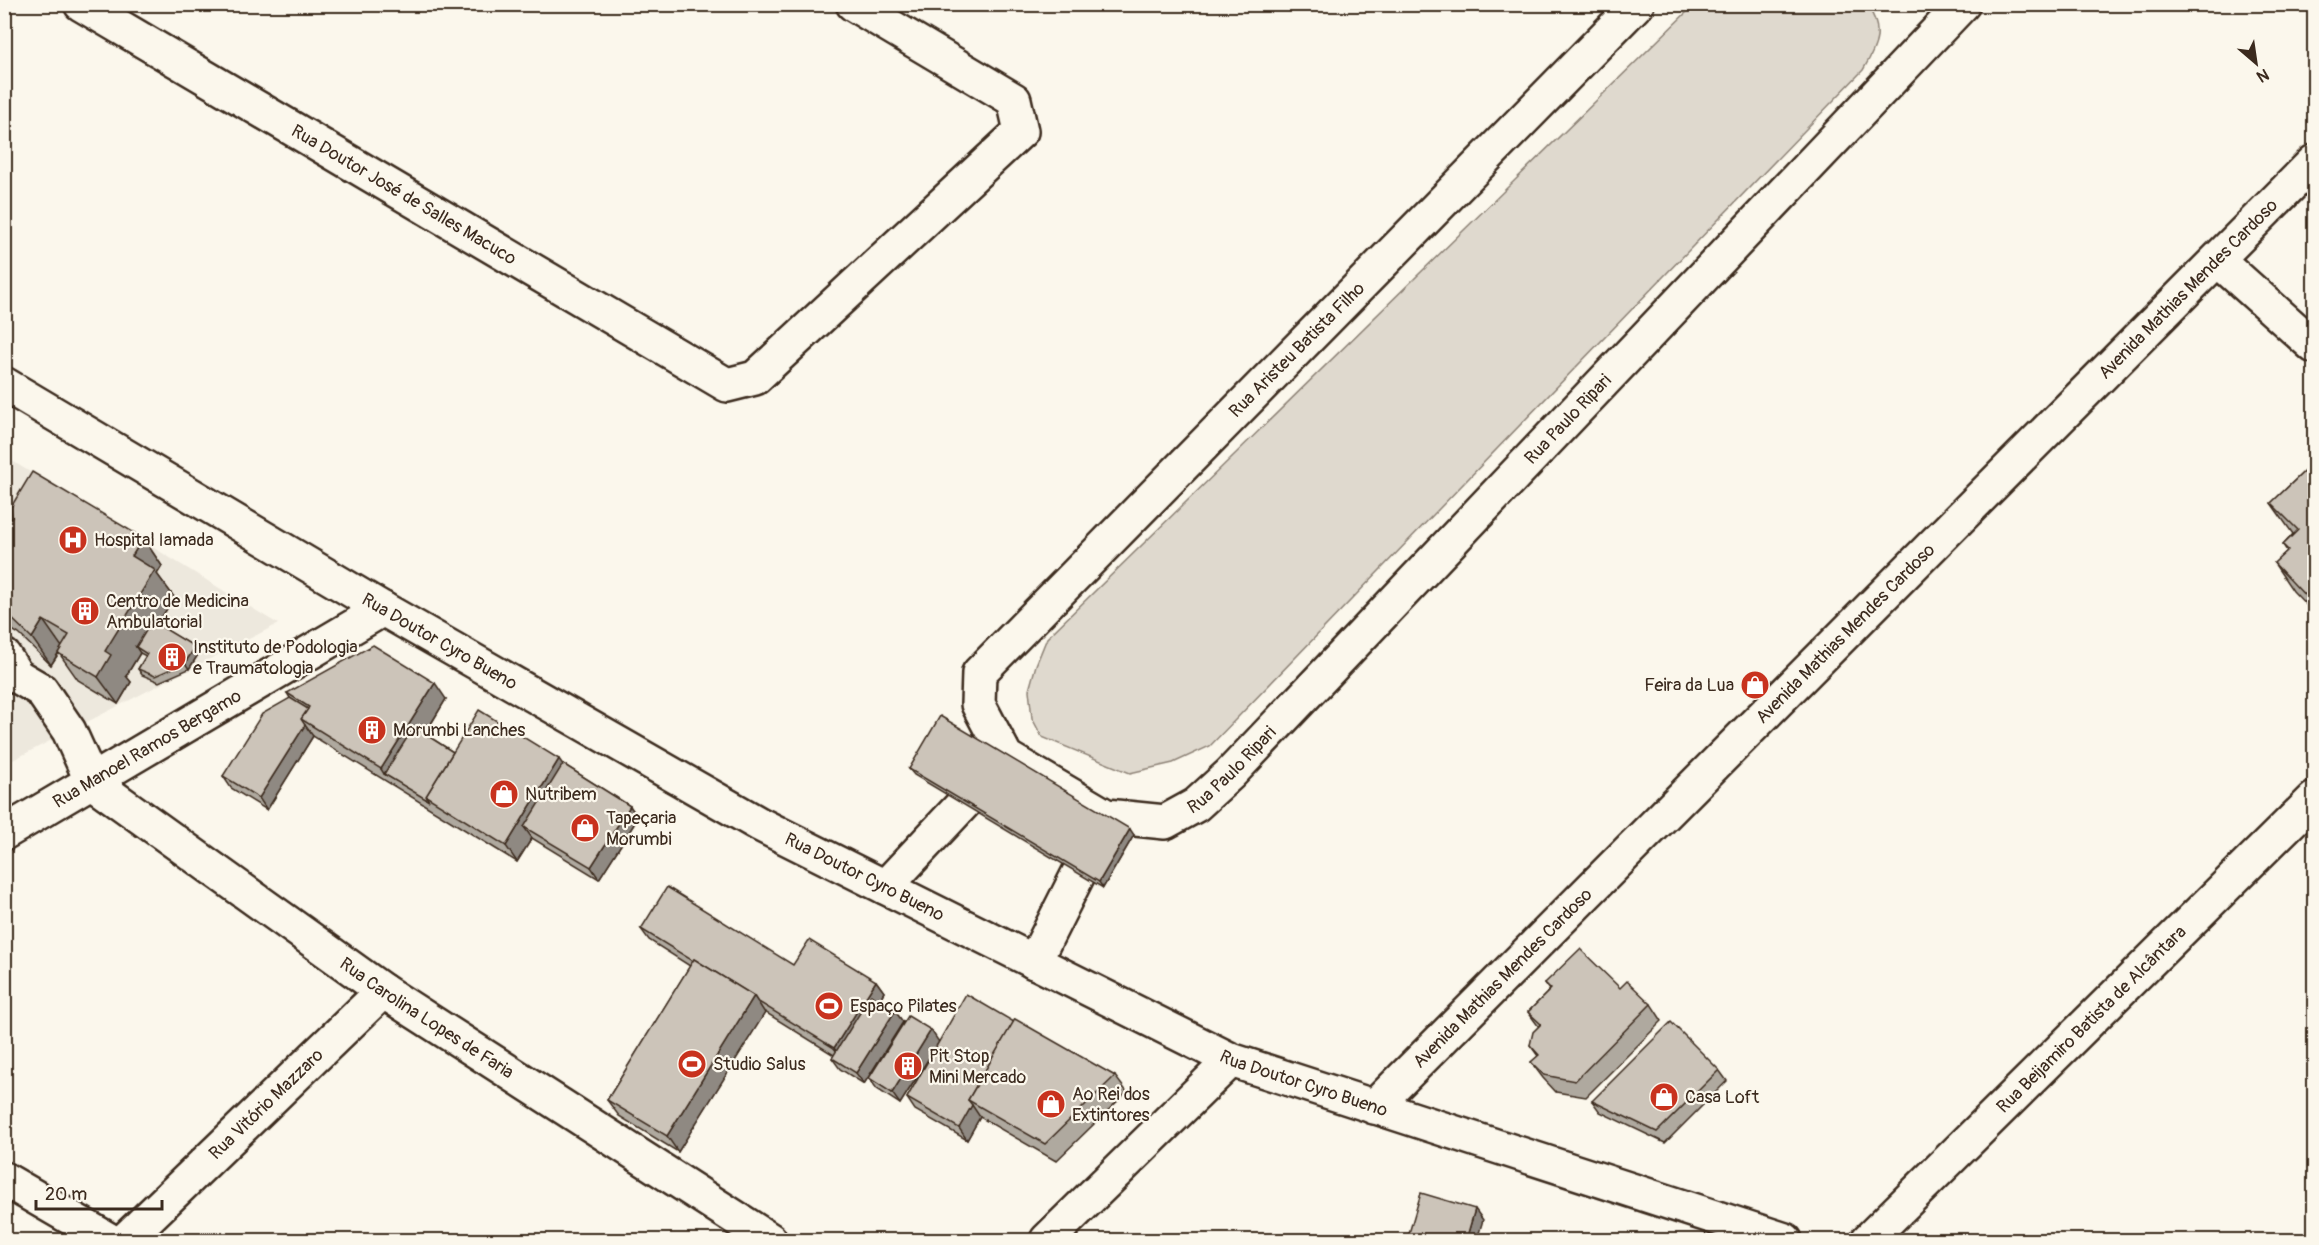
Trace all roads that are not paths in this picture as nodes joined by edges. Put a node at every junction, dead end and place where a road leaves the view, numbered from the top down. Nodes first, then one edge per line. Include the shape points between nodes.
1 (81, 4) edge
2 (854, 4) edge
3 (1637, 4) edge
4 (1951, 8) edge
5 (2314, 162) edge
6 (2218, 260) junction
7 (2314, 346) edge
8 (4, 384) edge
9 (383, 609) junction
10 (4, 657) edge
11 (1006, 757) junction
12 (92, 782) junction
13 (2314, 799) edge
14 (1106, 816) junction
15 (4, 832) edge
16 (885, 887) junction
17 (1034, 962) junction
18 (383, 991) junction
19 (1231, 1060) junction
20 (1374, 1107) junction
21 (4, 1179) edge
22 (109, 1240) edge
23 (124, 1240) edge
24 (770, 1240) edge
25 (1047, 1240) edge
26 (1785, 1240) edge
27 (1868, 1240) edge

1 - 2 street, Rua Doutor José de Salles Macuco via 727,385 755,378 1022,131 1014,100
3 - 11 street, Rua Aristeu Batista Filho via 979,673 978,704
4 - 14 street, Rua Paulo Ripari via 1230,774 1196,805 1165,822
5 - 6 street, Avenida Mathias Mendes Cardoso
6 - 7 street
6 - 20 street, Avenida Mathias Mendes Cardoso
8 - 9 street, Rua Doutor Cyro Bueno
9 - 12 street, Rua Manoel Ramos Bergamo
9 - 16 street, Rua Doutor Cyro Bueno via 759,824
10 - 12 street via 17,676 41,690 69,731
11 - 14 street
11 - 16 street
12 - 15 street, Rua Manoel Ramos Bergamo
12 - 18 street, Rua Carolina Lopes de Faria
13 - 27 street, Rua Beijamiro Batista de Alcântara
14 - 17 street
16 - 17 street, Rua Doutor Cyro Bueno
17 - 19 street, Rua Doutor Cyro Bueno
18 - 23 street, Rua Vitório Mazzaro
18 - 24 street, Rua Carolina Lopes de Faria
19 - 20 street, Rua Doutor Cyro Bueno
19 - 25 street
20 - 26 street, Rua Doutor Cyro Bueno
21 - 22 street

